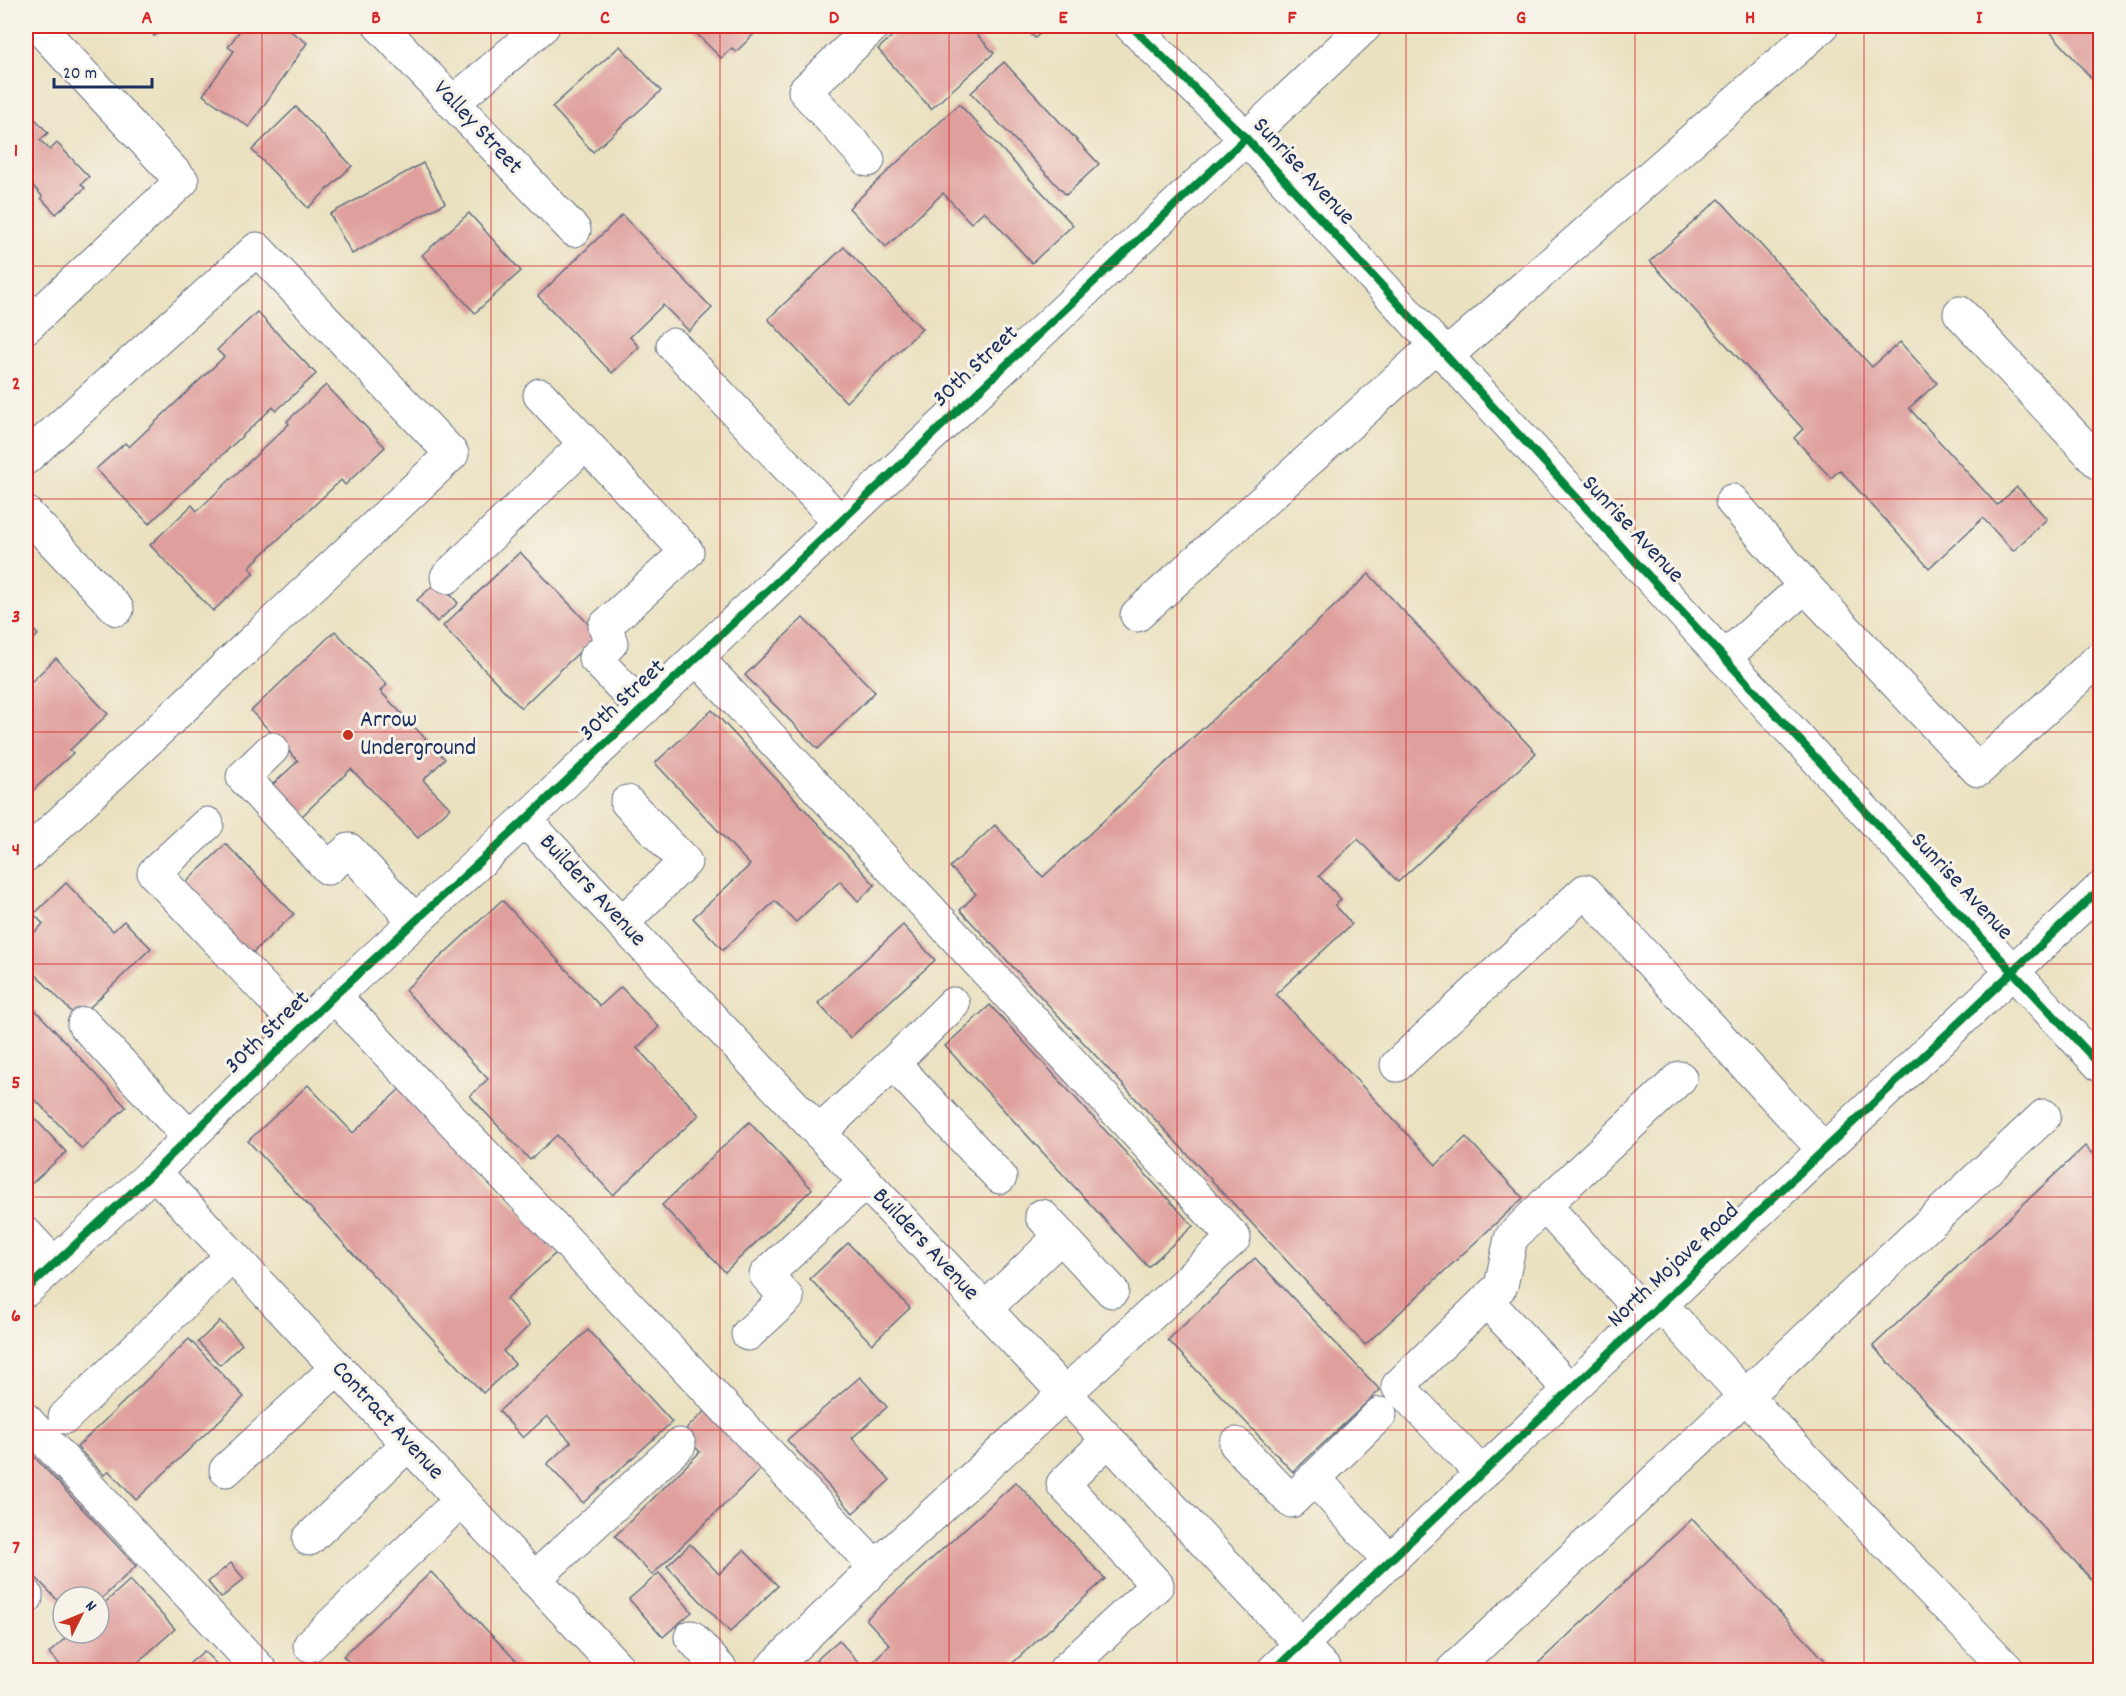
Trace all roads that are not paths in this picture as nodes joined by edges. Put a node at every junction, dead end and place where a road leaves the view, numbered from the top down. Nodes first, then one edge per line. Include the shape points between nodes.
1 (38, 26) edge
2 (380, 26) edge
3 (543, 26) edge
4 (873, 26) edge
5 (1131, 26) edge
6 (1365, 26) edge
7 (1822, 26) edge
8 (454, 102) junction
9 (1246, 138) junction
10 (868, 160) dead end
11 (574, 230) dead end
12 (1960, 313) dead end
13 (26, 327) edge
14 (674, 345) dead end
15 (1441, 350) junction
16 (540, 395) dead end
17 (585, 444) junction
18 (26, 458) edge
19 (2100, 464) edge
20 (1732, 501) dead end
21 (26, 513) edge
22 (840, 522) junction
23 (447, 577) dead end
24 (1805, 586) junction
25 (117, 609) dead end
26 (1137, 615) dead end
27 (697, 658) junction
28 (1724, 658) junction
29 (2100, 658) edge
30 (643, 709) junction
31 (272, 749) dead end
32 (627, 802) dead end
33 (525, 820) junction
34 (207, 824) dead end
35 (26, 855) edge
36 (2100, 889) edge
37 (415, 921) junction
38 (622, 923) junction
39 (2013, 972) junction
40 (334, 996) junction
41 (953, 1005) dead end
42 (84, 1024) dead end
43 (301, 1028) junction
44 (893, 1063) junction
45 (1397, 1065) dead end
46 (2100, 1065) edge
47 (1680, 1078) dead end
48 (2044, 1116) dead end
49 (819, 1133) junction
50 (189, 1137) junction
51 (1824, 1150) junction
52 (154, 1172) junction
53 (1000, 1177) dead end
54 (865, 1182) junction
55 (1544, 1205) junction
56 (26, 1234) edge
57 (232, 1256) junction
58 (54, 1264) junction
59 (26, 1290) edge
60 (1112, 1291) dead end
61 (1486, 1300) junction
62 (985, 1309) junction
63 (1654, 1311) junction
64 (748, 1334) dead end
65 (338, 1368) junction
66 (1570, 1390) junction
67 (1066, 1395) junction
68 (1745, 1396) junction
69 (1380, 1414) dead end
70 (65, 1417) dead end
71 (26, 1420) edge
72 (1108, 1440) junction
73 (408, 1444) junction
74 (1236, 1444) dead end
75 (679, 1445) dead end
76 (226, 1470) dead end
77 (1482, 1474) junction
78 (1314, 1478) junction
79 (461, 1500) junction
80 (309, 1539) dead end
81 (1389, 1561) junction
82 (876, 1567) junction
83 (534, 1579) junction
84 (691, 1638) dead end
85 (310, 1645) dead end
86 (1301, 1645) junction
87 (260, 1671) edge
88 (620, 1671) edge
89 (721, 1671) edge
90 (770, 1671) edge
91 (1065, 1671) edge
92 (1274, 1671) edge
93 (1325, 1671) edge
94 (1453, 1671) edge
95 (2008, 1671) edge

1 - 13 street via 182,181
2 - 8 street, Valley Street
3 - 8 street
4 - 10 street via 805,92
5 - 9 street, Sunrise Avenue
6 - 9 street, 30th Street
7 - 15 street
8 - 11 street, Valley Street
9 - 15 street, Sunrise Avenue
9 - 22 street, 30th Street
12 - 19 street
14 - 22 street
15 - 26 street
15 - 28 street, Sunrise Avenue
16 - 17 street
17 - 23 street
17 - 30 street via 687,552 605,627 611,643 595,658
18 - 35 street via 257,249 452,454
20 - 24 street
21 - 25 street
22 - 27 street, 30th Street
24 - 28 street
24 - 29 street via 1978,770
27 - 30 street, 30th Street
27 - 67 street via 1234,1238
28 - 39 street, Sunrise Avenue
30 - 33 street, 30th Street
31 - 37 street via 243,777 328,868 349,850
32 - 38 street via 685,862
33 - 37 street, 30th Street
33 - 38 street, Builders Avenue
34 - 43 street via 154,873
36 - 39 street, North Mojave Road
37 - 40 street, 30th Street
38 - 49 street, Builders Avenue
39 - 46 street, Sunrise Avenue
39 - 51 street, North Mojave Road
40 - 43 street, 30th Street
40 - 82 street
41 - 44 street
42 - 50 street
43 - 50 street, 30th Street
44 - 49 street
44 - 53 street
45 - 51 street via 1585,891
47 - 55 street
48 - 68 street
49 - 54 street, Builders Avenue
50 - 52 street, 30th Street
51 - 63 street, North Mojave Road
52 - 57 street, Contract Avenue
52 - 58 street, 30th Street
54 - 62 street, Builders Avenue
54 - 64 street via 766,1275 787,1298
55 - 61 street via 1511,1238 1501,1286
55 - 63 street
56 - 58 street
57 - 65 street, Contract Avenue
57 - 70 street
58 - 59 street, 30th Street
60 - 62 street via 1052,1226
61 - 66 street
61 - 77 street via 1398,1386
62 - 67 street, Builders Avenue
63 - 66 street, North Mojave Road
63 - 68 street
65 - 73 street, Contract Avenue
65 - 76 street
66 - 77 street, North Mojave Road
67 - 72 street, Builders Avenue
67 - 82 street
68 - 94 street
68 - 95 street
69 - 78 street
71 - 87 street
72 - 86 street, Builders Avenue
72 - 91 street via 1063,1484 1157,1585
73 - 79 street, Contract Avenue
73 - 80 street
74 - 78 street via 1291,1501
75 - 83 street
77 - 81 street, North Mojave Road
78 - 81 street
79 - 83 street, Contract Avenue
79 - 85 street
81 - 86 street, North Mojave Road
82 - 90 street
83 - 88 street, Contract Avenue
84 - 89 street
86 - 92 street, North Mojave Road
86 - 93 street, Builders Avenue

